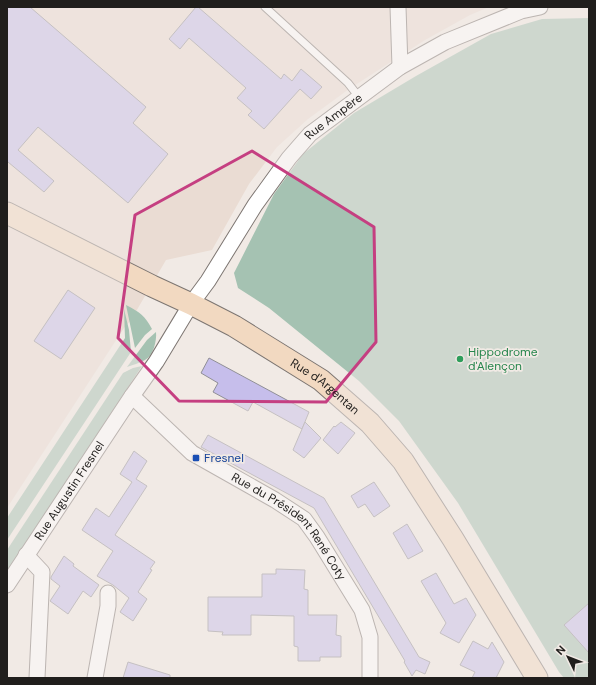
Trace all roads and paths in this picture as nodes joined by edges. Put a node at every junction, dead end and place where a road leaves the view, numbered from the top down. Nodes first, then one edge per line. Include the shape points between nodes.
1 (265, 7) edge
2 (398, 7) edge
3 (540, 7) edge
4 (400, 67) junction
5 (359, 97) junction
6 (7, 213) edge
7 (191, 304) junction
8 (132, 396) junction
9 (26, 555) junction
10 (7, 585) edge
11 (108, 593) dead end
12 (37, 678) edge
13 (95, 678) edge
14 (370, 678) edge
15 (537, 678) edge

1 - 5 lane via 348,83
2 - 4 street
3 - 4 street, Rue Ampère via 521,11 452,39
4 - 5 street, Rue Ampère
5 - 7 street, Rue Ampère via 310,134 289,158 255,205
6 - 7 main road, Rue d'Argentan
7 - 8 street, Rue Ampère
7 - 15 main road, Rue d'Argentan via 234,326 320,380 370,423 403,461 454,539
8 - 9 street, Rue Augustin Fresnel
8 - 14 street, Rue du Président René Coty via 192,453 304,519 362,610 370,636
9 - 10 street, Rue Augustin Fresnel
9 - 12 street via 42,572
11 - 13 street

